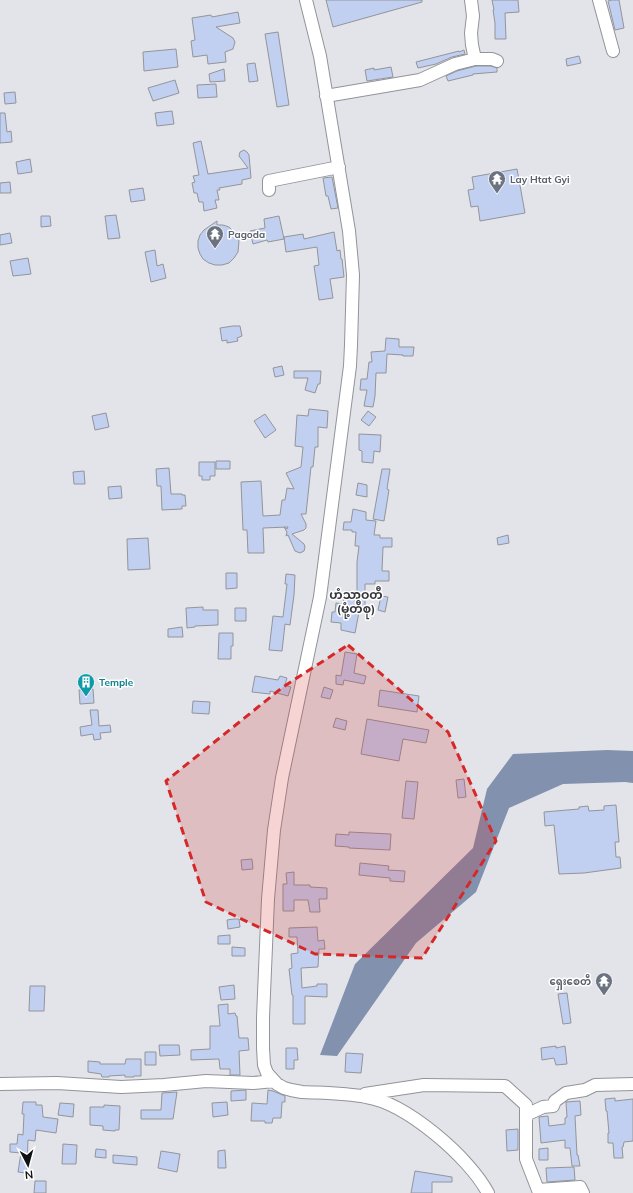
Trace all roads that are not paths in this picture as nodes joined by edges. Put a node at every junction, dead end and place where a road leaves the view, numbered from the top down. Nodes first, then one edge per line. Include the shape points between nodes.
1 (306, 0) edge
2 (471, 0) edge
3 (599, 0) edge
4 (613, 51) dead end
5 (475, 59) junction
6 (497, 61) dead end
7 (326, 96) junction
8 (339, 167) junction
9 (269, 190) dead end
10 (274, 1081) junction
11 (0, 1084) edge
12 (633, 1084) edge
13 (356, 1096) junction
14 (526, 1115) junction
15 (488, 1193) edge
16 (583, 1193) edge

1 - 7 street via 320,56
2 - 5 street via 471,33
3 - 4 street
5 - 6 street
5 - 7 street via 455,64 420,80
7 - 8 street
8 - 9 street via 269,181
8 - 10 street via 352,267 350,366 320,597 282,778 274,830 263,1017 264,1065
10 - 11 street via 206,1081 121,1087 57,1083
10 - 13 street via 292,1090
12 - 14 street via 594,1085 586,1090 566,1093 555,1101 553,1106 543,1107
13 - 14 street via 424,1085 505,1086 526,1105
13 - 15 street via 392,1105 417,1121 459,1156 482,1182
14 - 16 street via 526,1158 538,1190 580,1187

